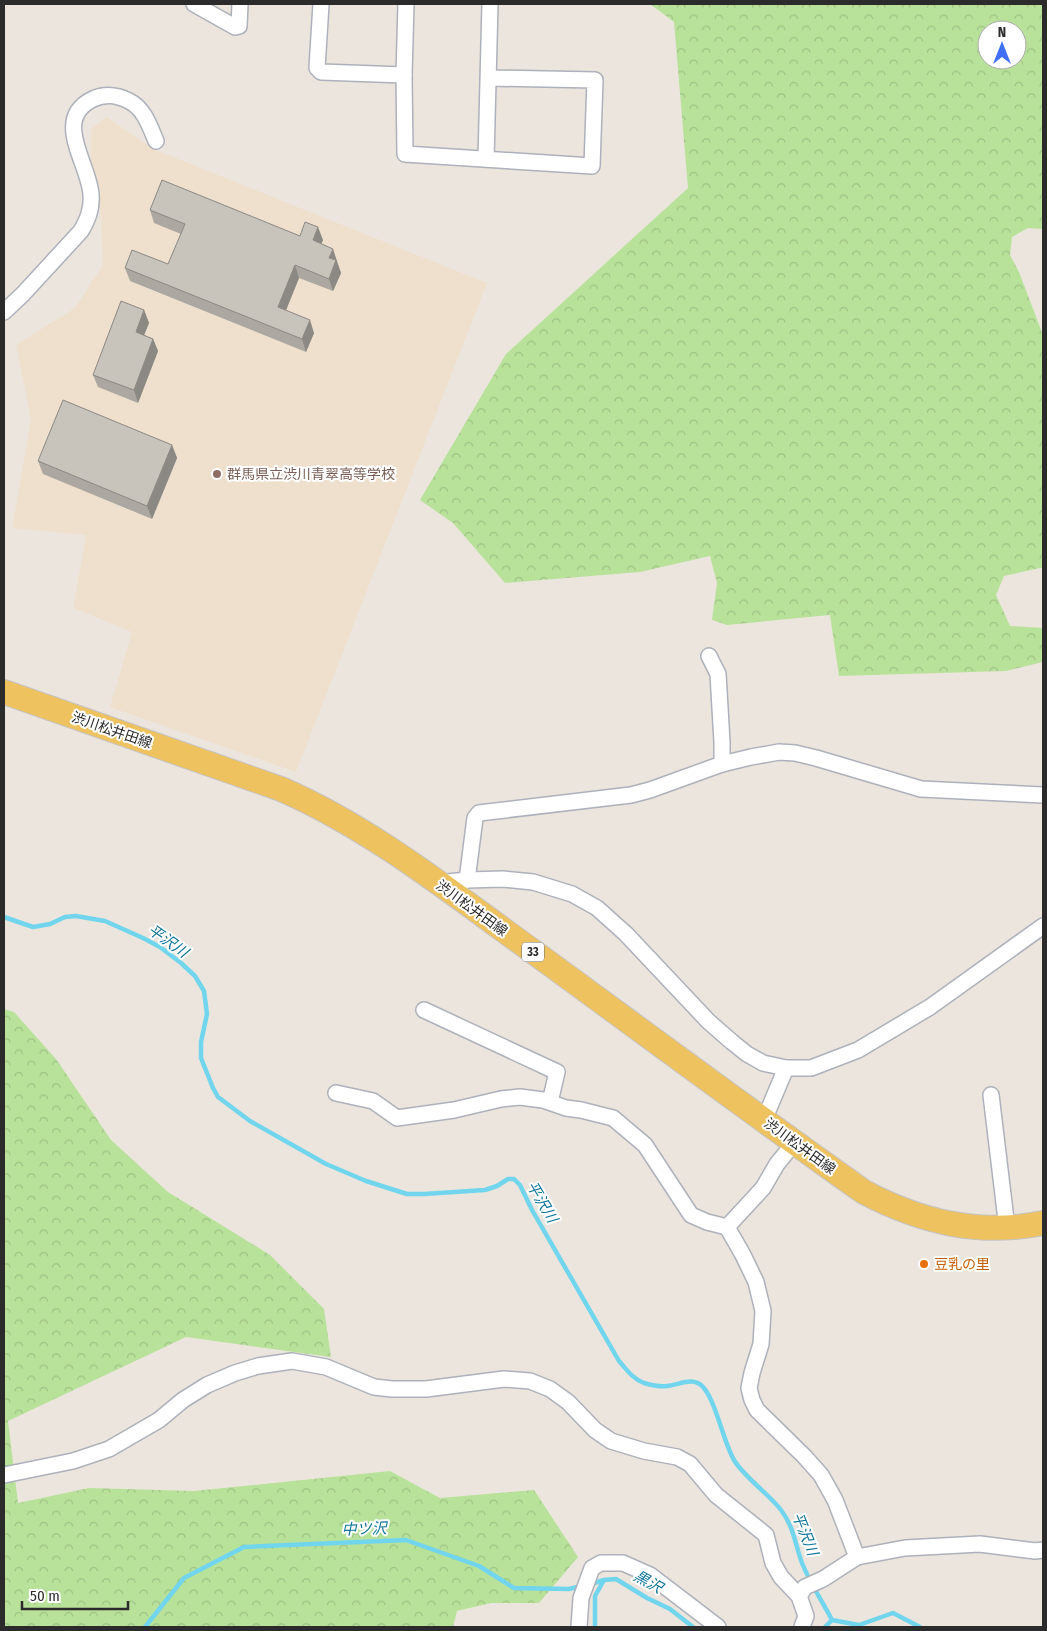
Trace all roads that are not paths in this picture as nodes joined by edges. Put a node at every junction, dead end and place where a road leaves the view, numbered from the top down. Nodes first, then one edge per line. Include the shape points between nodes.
1 (194, 4) edge
2 (240, 4) edge
3 (321, 4) edge
4 (406, 4) edge
5 (490, 4) edge
6 (404, 75) junction
7 (489, 78) junction
8 (156, 141) dead end
9 (486, 159) junction
10 (4, 312) edge
11 (709, 656) dead end
12 (4, 692) edge
13 (722, 764) junction
14 (1043, 795) edge
15 (467, 880) junction
16 (438, 883) junction
17 (1043, 926) edge
18 (424, 1010) dead end
19 (786, 1068) junction
20 (336, 1093) dead end
21 (991, 1095) dead end
22 (550, 1102) junction
23 (764, 1120) junction
24 (794, 1143) junction
25 (1043, 1223) edge
26 (727, 1227) junction
27 (1007, 1228) junction
28 (4, 1475) edge
29 (1043, 1550) edge
30 (857, 1557) junction
31 (799, 1596) junction
32 (579, 1627) edge
33 (718, 1627) edge
34 (802, 1627) edge

1 - 2 street via 235,27 239,26
3 - 6 street via 320,72
4 - 6 street
5 - 7 street
6 - 9 street via 405,154
7 - 9 street
7 - 9 street via 595,80 592,166
8 - 10 street via 143,112 117,95 99,96 78,112 73,127 75,144 89,180 91,208 88,220
11 - 13 street via 718,674
12 - 16 main road, 渋川松井田線 / 33 via 281,788 345,821
13 - 14 street via 779,752 795,753 921,788
13 - 15 street via 632,795 479,813 475,818
15 - 16 street
15 - 19 street via 533,882 572,894 597,908 732,1042 763,1063
16 - 23 main road, 渋川松井田線 / 33
17 - 19 street via 930,1007 858,1050 811,1068
18 - 22 street via 556,1072
19 - 23 street
20 - 22 street via 373,1101 398,1118 501,1099 520,1097
21 - 27 street
22 - 26 street via 613,1118 645,1145 691,1215
23 - 24 main road, 渋川松井田線 / 33
24 - 26 street via 763,1188
24 - 27 main road, 渋川松井田線 / 33 via 864,1192 910,1214 967,1227
25 - 27 main road, 渋川松井田線 / 33
26 - 30 street via 756,1282 763,1311 761,1344 750,1388 752,1400 757,1410 821,1475 835,1500
28 - 31 street via 73,1461 109,1449 159,1420 207,1385 258,1366 292,1361 326,1367 374,1387 392,1389 426,1389 504,1379 530,1381 550,1389 568,1402 595,1430 611,1441 677,1457 690,1464 716,1495 766,1535 773,1563
29 - 30 street via 980,1544 905,1548
30 - 31 street via 805,1587
31 - 34 street via 806,1616
32 - 33 street via 581,1598 592,1568 601,1563 622,1563 650,1575

